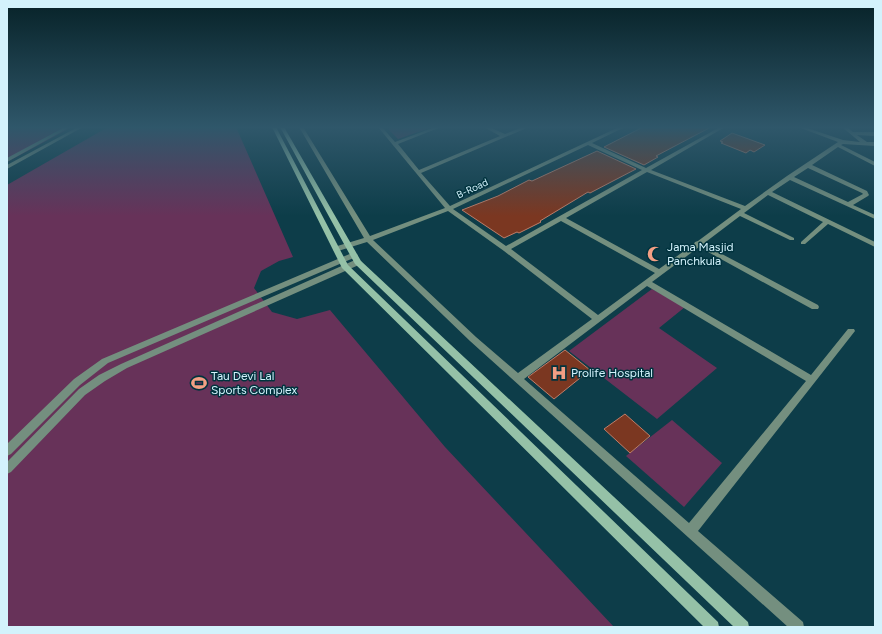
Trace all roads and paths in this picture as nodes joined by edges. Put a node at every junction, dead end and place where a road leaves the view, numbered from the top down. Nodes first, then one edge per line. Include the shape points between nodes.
1 (26, 157) edge
2 (289, 157) edge
3 (299, 157) edge
4 (319, 157) edge
5 (405, 157) edge
6 (455, 157) edge
7 (559, 157) edge
8 (617, 157) edge
9 (670, 157) edge
10 (820, 157) edge
11 (863, 157) edge
12 (875, 164) edge
13 (807, 165) junction
14 (7, 167) edge
15 (647, 170) junction
16 (418, 172) junction
17 (789, 177) junction
18 (768, 192) junction
19 (848, 205) junction
20 (745, 208) junction
21 (449, 209) junction
22 (738, 213) junction
23 (875, 217) edge
24 (563, 218) junction
25 (827, 221) junction
26 (792, 239) dead end
27 (369, 240) junction
28 (697, 243) junction
29 (803, 243) dead end
30 (348, 245) junction
31 (875, 245) edge
32 (336, 249) junction
33 (506, 250) junction
34 (356, 258) junction
35 (344, 263) junction
36 (659, 272) junction
37 (646, 282) junction
38 (815, 307) dead end
39 (598, 319) junction
40 (200, 321) junction
41 (204, 330) junction
42 (851, 332) dead end
43 (518, 378) junction
44 (812, 380) junction
45 (7, 451) edge
46 (7, 469) edge
47 (690, 531) junction
48 (713, 627) edge
49 (743, 627) edge
50 (798, 627) edge

1 - 14 street
2 - 32 street
3 - 30 street
4 - 27 street
5 - 16 street
6 - 16 street
7 - 21 street, B-Road
8 - 15 street
9 - 15 street
10 - 13 street
11 - 12 street
13 - 17 street
13 - 19 street via 865,192 866,195
15 - 20 street
15 - 24 street
16 - 21 street
17 - 18 street
17 - 19 street
18 - 20 street
18 - 25 street
19 - 23 street
20 - 22 street
21 - 27 street, B-Road
21 - 33 street
22 - 26 street
22 - 28 street
24 - 33 street
24 - 36 street
25 - 29 street
25 - 31 street
27 - 30 street, B-Road
27 - 43 street
28 - 36 street
28 - 38 street
30 - 32 street, B-Road
30 - 34 street
32 - 35 street
33 - 39 street
34 - 35 street
34 - 49 street
35 - 40 street
35 - 41 street
35 - 48 street
36 - 37 street
37 - 39 street
37 - 44 street
39 - 43 street
40 - 41 street
40 - 45 street via 105,362 77,382
41 - 46 street via 124,366 82,392
42 - 44 street
43 - 47 street
44 - 47 street
47 - 50 street

